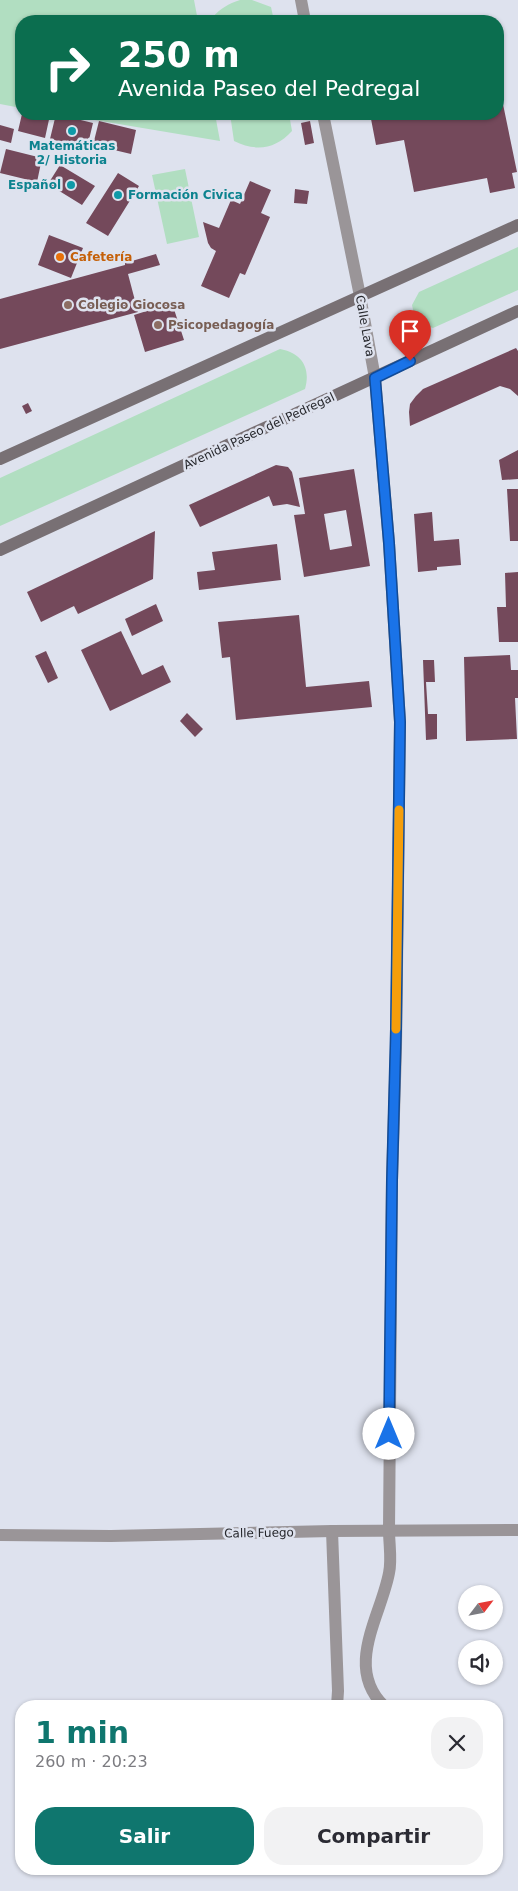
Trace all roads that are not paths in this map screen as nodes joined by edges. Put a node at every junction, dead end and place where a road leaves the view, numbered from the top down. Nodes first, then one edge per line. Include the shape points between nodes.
1 (301, 0) edge
2 (304, 15) edge
3 (324, 120) edge
4 (518, 225) edge
5 (360, 296) junction
6 (518, 311) edge
7 (375, 378) junction
8 (0, 459) edge
9 (0, 550) edge
10 (389, 1530) junction
11 (518, 1530) edge
12 (332, 1531) junction
13 (0, 1535) edge
14 (337, 1700) edge
15 (380, 1700) edge

1 - 2 street
3 - 5 street, Calle Lava
4 - 5 main road
5 - 7 street, Calle Lava
5 - 8 main road
6 - 7 main road, Avenida Paseo del Pedregal
7 - 9 main road, Avenida Paseo del Pedregal
7 - 10 street, Calle Lava via 400,722
10 - 11 street, Calle Fuego
10 - 12 street, Calle Fuego
10 - 15 street, Calle Lava via 389,1572 366,1656 366,1673
12 - 13 street, Calle Fuego
12 - 14 street

